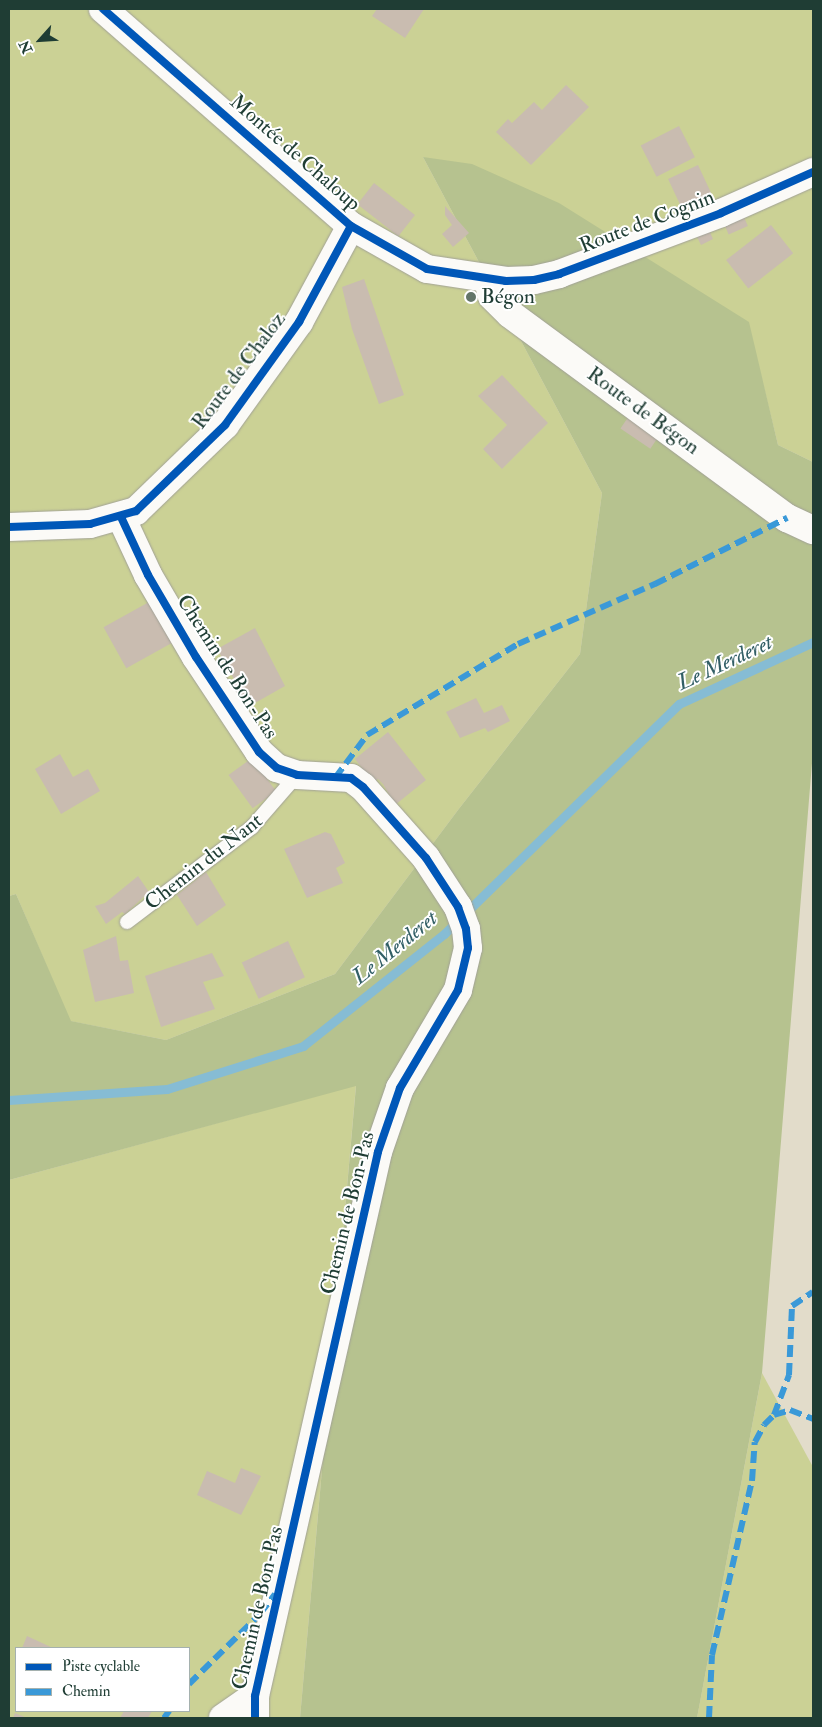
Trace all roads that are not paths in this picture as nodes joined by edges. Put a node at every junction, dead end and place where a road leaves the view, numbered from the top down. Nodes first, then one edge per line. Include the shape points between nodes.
1 (103, 9) edge
2 (813, 172) edge
3 (351, 226) junction
4 (488, 280) junction
5 (121, 517) junction
6 (9, 527) edge
7 (813, 530) edge
8 (297, 775) junction
9 (127, 922) dead end
10 (255, 1707) edge
11 (223, 1718) edge

1 - 3 street, Montée de Chaloup
2 - 4 street, Route de Cognin via 721,213 559,274 534,280
3 - 4 street, Montée de Chaloup via 427,269
3 - 5 street, Route de Chaloz via 299,322 225,425 151,498 136,511
4 - 7 street, Route de Bégon via 498,305 787,518
5 - 6 street, Route de Chaloz via 62,527
5 - 8 street, Chemin de Bon-Pas via 148,574 239,726 259,752 277,768
8 - 9 lane, Chemin du Nant via 252,827
8 - 10 street, Chemin de Bon-Pas via 350,778 363,787 426,858 462,918 468,948 458,990 400,1088 378,1152
10 - 11 street

